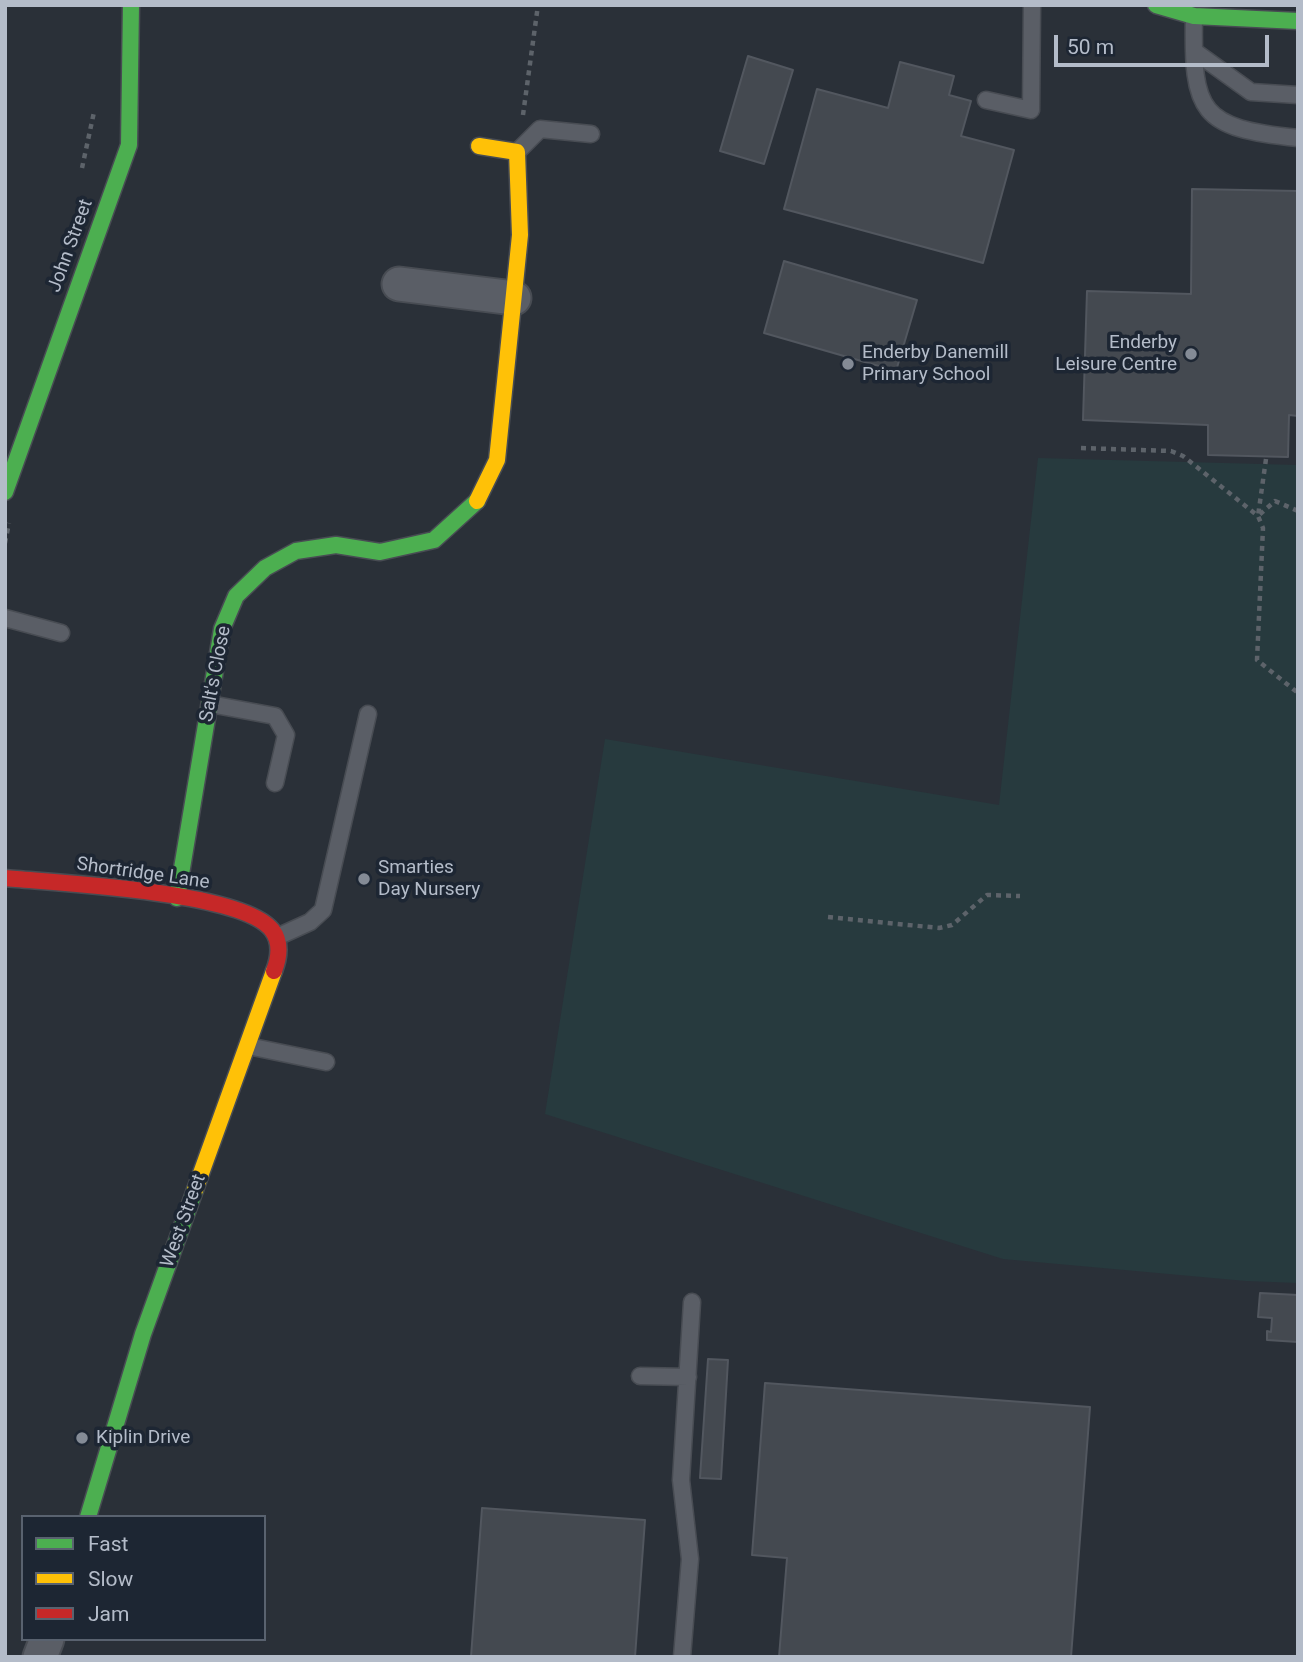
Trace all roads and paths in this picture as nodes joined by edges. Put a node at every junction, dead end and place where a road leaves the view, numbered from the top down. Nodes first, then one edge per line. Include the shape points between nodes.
1 (131, 5) edge
2 (538, 5) edge
3 (1032, 5) edge
4 (1156, 5) edge
5 (1194, 16) junction
6 (1298, 20) edge
7 (1194, 51) junction
8 (1298, 95) edge
9 (986, 100) dead end
10 (95, 102) dead end
11 (591, 134) dead end
12 (1298, 138) edge
13 (479, 146) dead end
14 (517, 152) junction
15 (80, 177) dead end
16 (399, 284) dead end
17 (514, 298) junction
18 (1080, 448) dead end
19 (1266, 459) dead end
20 (5, 492) edge
21 (1298, 511) edge
22 (1258, 516) junction
23 (5, 618) edge
24 (61, 633) dead end
25 (1298, 693) edge
26 (210, 704) junction
27 (368, 713) dead end
28 (275, 783) dead end
29 (5, 878) edge
30 (1020, 896) dead end
31 (177, 898) junction
32 (828, 917) dead end
33 (273, 933) junction
34 (247, 1046) junction
35 (326, 1062) dead end
36 (692, 1302) dead end
37 (640, 1376) dead end
38 (688, 1377) junction
39 (89, 1515) edge
40 (682, 1657) edge

1 - 20 street, John Street via 129,145
2 - 14 path
3 - 9 lane via 1031,110
4 - 5 street
5 - 6 street
5 - 7 lane
7 - 8 lane via 1251,92
7 - 12 lane via 1198,88 1208,110 1224,125
10 - 15 path
11 - 14 lane via 540,129
13 - 14 street
14 - 17 street, Salt's Close via 520,235
16 - 17 street
17 - 26 street, Salt's Close via 497,460 474,506 434,540 380,552 337,545 296,551 265,568 236,596 222,629
18 - 22 path via 1171,451
19 - 22 path
21 - 22 path via 1275,501
22 - 25 path via 1263,528 1257,660
23 - 24 lane
26 - 28 lane via 275,716 286,735
26 - 31 street, Salt's Close
27 - 33 lane via 323,910 310,922
29 - 31 street, Shortridge Lane
30 - 32 path via 987,895 952,925 939,928
31 - 33 street, Shortridge Lane via 249,914
33 - 34 street, West Street via 280,956
34 - 35 lane
34 - 39 street, West Street via 143,1334
36 - 38 lane
37 - 38 lane
38 - 40 lane via 681,1480 690,1559

